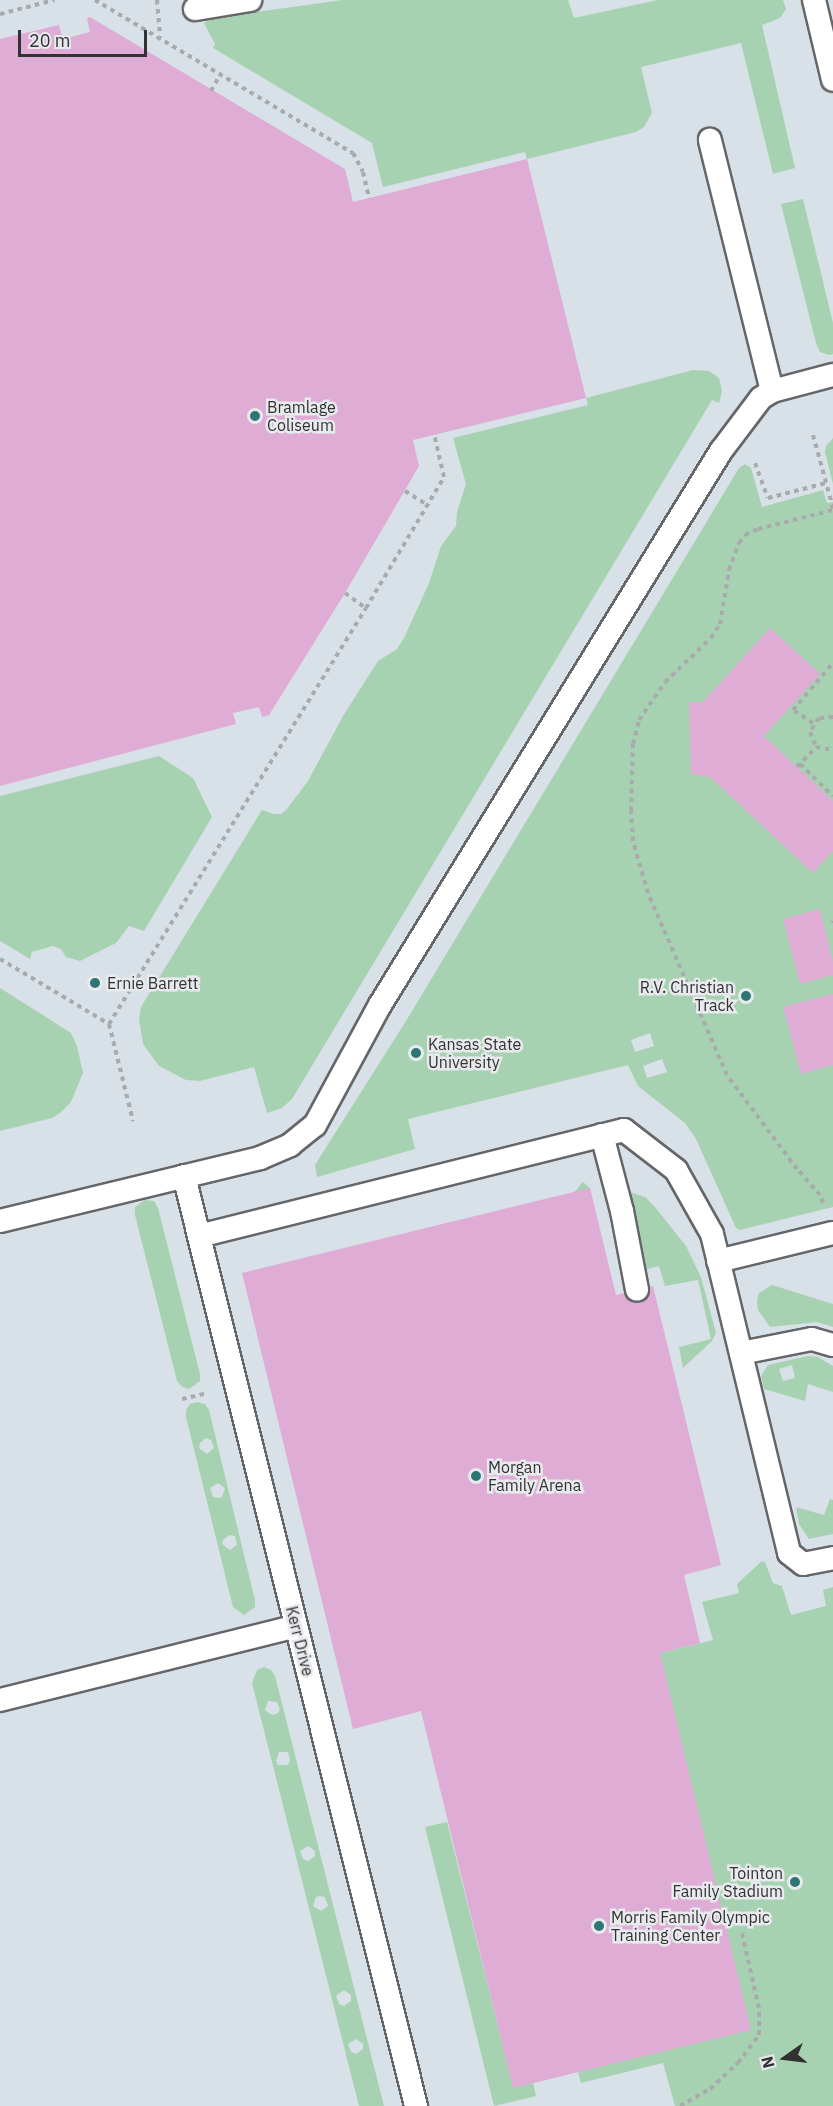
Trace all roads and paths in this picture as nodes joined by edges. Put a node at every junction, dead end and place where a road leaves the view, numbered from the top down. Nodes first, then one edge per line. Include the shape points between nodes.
1 (54, 0) edge
2 (95, 0) edge
3 (157, 0) edge
4 (250, 0) edge
5 (814, 0) edge
6 (195, 9) dead end
7 (0, 14) edge
8 (160, 38) junction
9 (220, 75) junction
10 (833, 80) edge
11 (211, 91) dead end
12 (710, 140) dead end
13 (369, 198) dead end
14 (828, 382) edge
15 (772, 390) junction
16 (434, 435) dead end
17 (813, 435) dead end
18 (754, 460) dead end
19 (826, 483) junction
20 (405, 491) dead end
21 (428, 505) junction
22 (833, 509) edge
23 (345, 593) dead end
24 (366, 608) junction
25 (833, 663) edge
26 (833, 717) edge
27 (813, 723) junction
28 (816, 747) junction
29 (833, 750) edge
30 (833, 796) edge
31 (0, 959) edge
32 (109, 1024) junction
33 (133, 1121) dead end
34 (602, 1135) junction
35 (184, 1176) junction
36 (825, 1209) dead end
37 (0, 1221) edge
38 (833, 1233) edge
39 (199, 1236) junction
40 (718, 1261) junction
41 (637, 1290) dead end
42 (833, 1345) edge
43 (741, 1353) junction
44 (205, 1394) dead end
45 (182, 1399) dead end
46 (833, 1558) edge
47 (296, 1626) junction
48 (0, 1700) edge
49 (742, 1933) dead end
50 (416, 2106) edge
51 (680, 2106) edge

1 - 7 path
2 - 8 path
3 - 8 path
4 - 6 lane
5 - 10 lane
8 - 9 path
9 - 11 path
9 - 13 path via 352,153 363,172
12 - 15 lane
14 - 15 lane
15 - 35 lane via 760,398 715,461 380,1005 315,1125 290,1145 260,1158
16 - 21 path via 444,477
17 - 19 path
18 - 19 path via 768,498
19 - 22 path
20 - 21 path
21 - 24 path
22 - 36 path via 758,529 739,543 729,570 720,624 711,638 665,682 639,720 633,744 631,811 633,841 648,893 727,1075 820,1195
23 - 24 path
24 - 32 path
25 - 27 path via 791,709
26 - 27 path via 824,716
27 - 28 path via 810,732
28 - 29 path
28 - 30 path via 799,766
31 - 32 path
32 - 33 path
34 - 39 lane
34 - 40 lane via 624,1130 676,1170 712,1234
34 - 41 lane
35 - 37 lane
35 - 39 lane, Kerr Drive
38 - 40 lane
39 - 47 lane, Kerr Drive
40 - 43 lane
42 - 43 lane via 812,1339
43 - 46 lane via 789,1553 803,1564
44 - 45 path
47 - 48 lane
47 - 50 lane, Kerr Drive
49 - 51 path via 759,2008 759,2035 738,2063 710,2089

